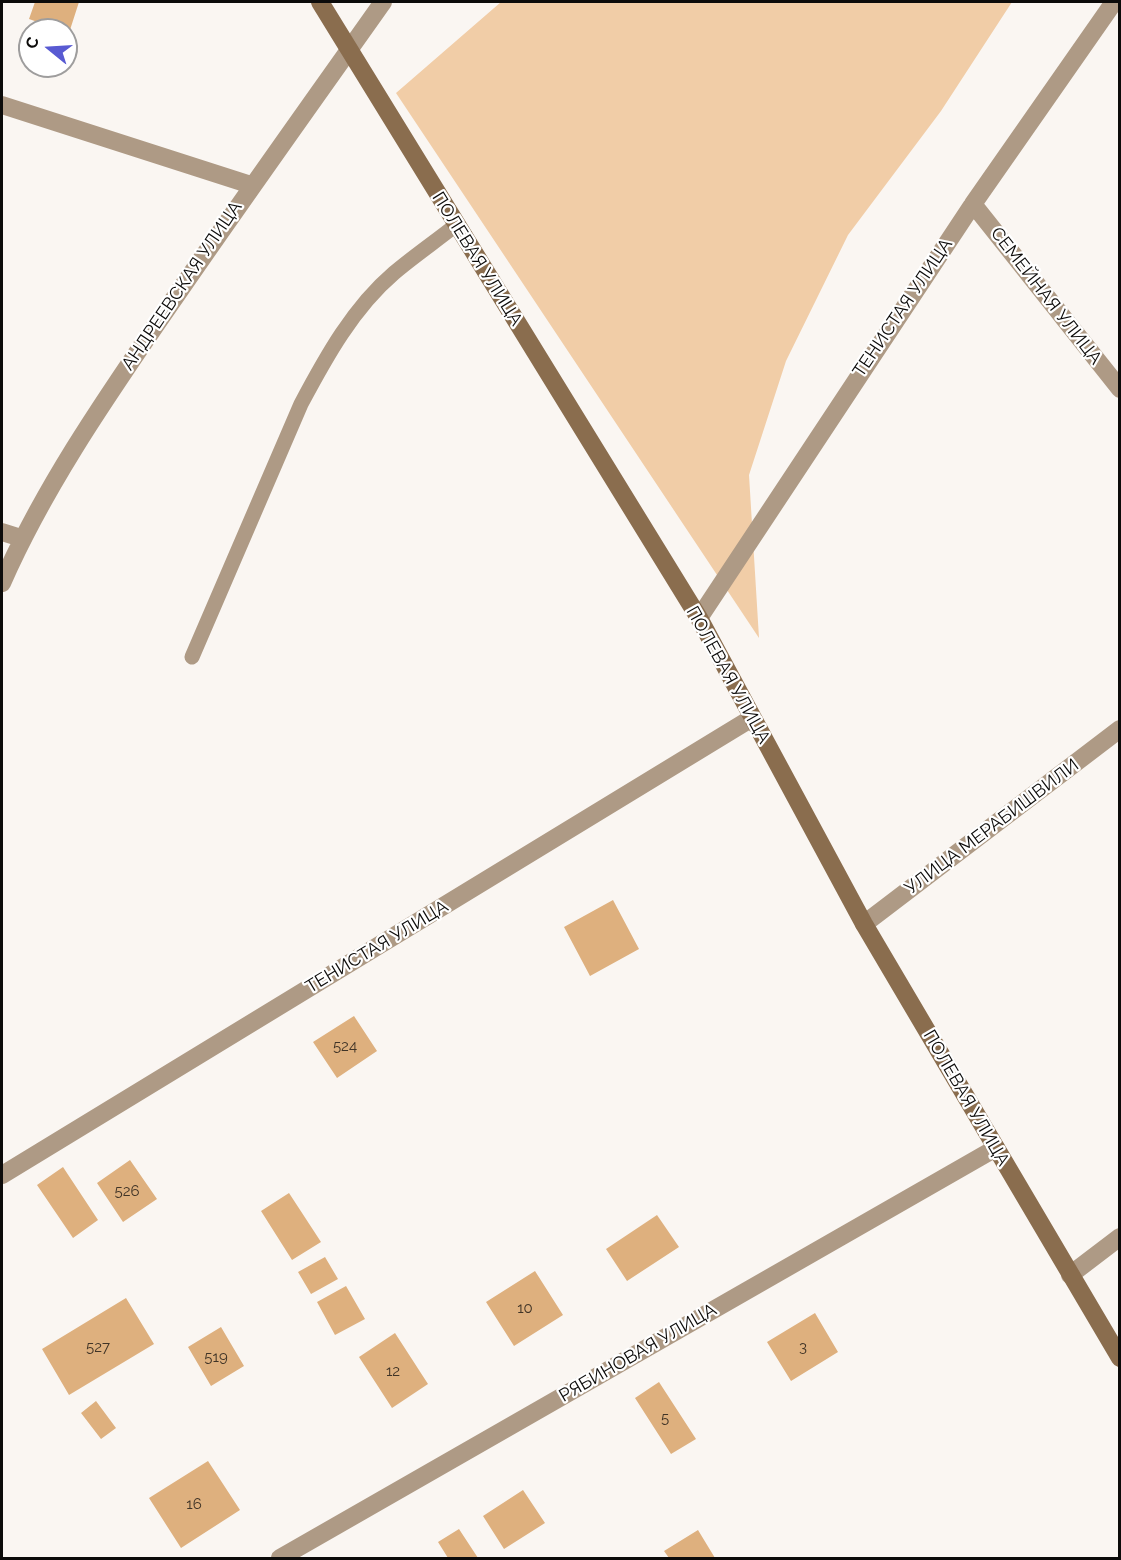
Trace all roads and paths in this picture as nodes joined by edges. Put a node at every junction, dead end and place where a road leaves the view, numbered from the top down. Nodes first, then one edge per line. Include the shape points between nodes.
1 (320, 2) edge
2 (383, 2) edge
3 (1114, 2) edge
4 (349, 51) junction
5 (2, 105) edge
6 (251, 185) junction
7 (973, 204) junction
8 (456, 225) junction
9 (1119, 389) edge
10 (2, 532) edge
11 (21, 538) junction
12 (2, 583) edge
13 (699, 618) junction
14 (192, 657) dead end
15 (752, 718) junction
16 (1119, 729) edge
17 (864, 924) junction
18 (996, 1148) junction
19 (2, 1175) edge
20 (1119, 1237) edge
21 (1070, 1275) junction
22 (1119, 1358) edge
23 (280, 1558) edge

1 - 4 street, ПОЛЕВАЯ УЛИЦА
2 - 4 street, АНДРЕЕВСКАЯ УЛИЦА
3 - 7 street, ТЕНИСТАЯ УЛИЦА
4 - 6 street, АНДРЕЕВСКАЯ УЛИЦА
4 - 8 street, ПОЛЕВАЯ УЛИЦА
5 - 6 street
6 - 11 street, АНДРЕЕВСКАЯ УЛИЦА via 96,412
7 - 9 street, СЕМЕЙНАЯ УЛИЦА
7 - 13 street, ТЕНИСТАЯ УЛИЦА
8 - 13 street, ПОЛЕВАЯ УЛИЦА
8 - 14 lane via 393,273 350,320 320,367
10 - 11 street
11 - 12 street, АНДРЕЕВСКАЯ УЛИЦА
13 - 15 street, ПОЛЕВАЯ УЛИЦА
15 - 17 street, ПОЛЕВАЯ УЛИЦА
15 - 19 street, ТЕНИСТАЯ УЛИЦА
16 - 17 street, УЛИЦА МЕРАБИШВИЛИ
17 - 18 street, ПОЛЕВАЯ УЛИЦА
18 - 21 street, ПОЛЕВАЯ УЛИЦА
18 - 23 street, РЯБИНОВАЯ УЛИЦА
20 - 21 street
21 - 22 street, ПОЛЕВАЯ УЛИЦА

